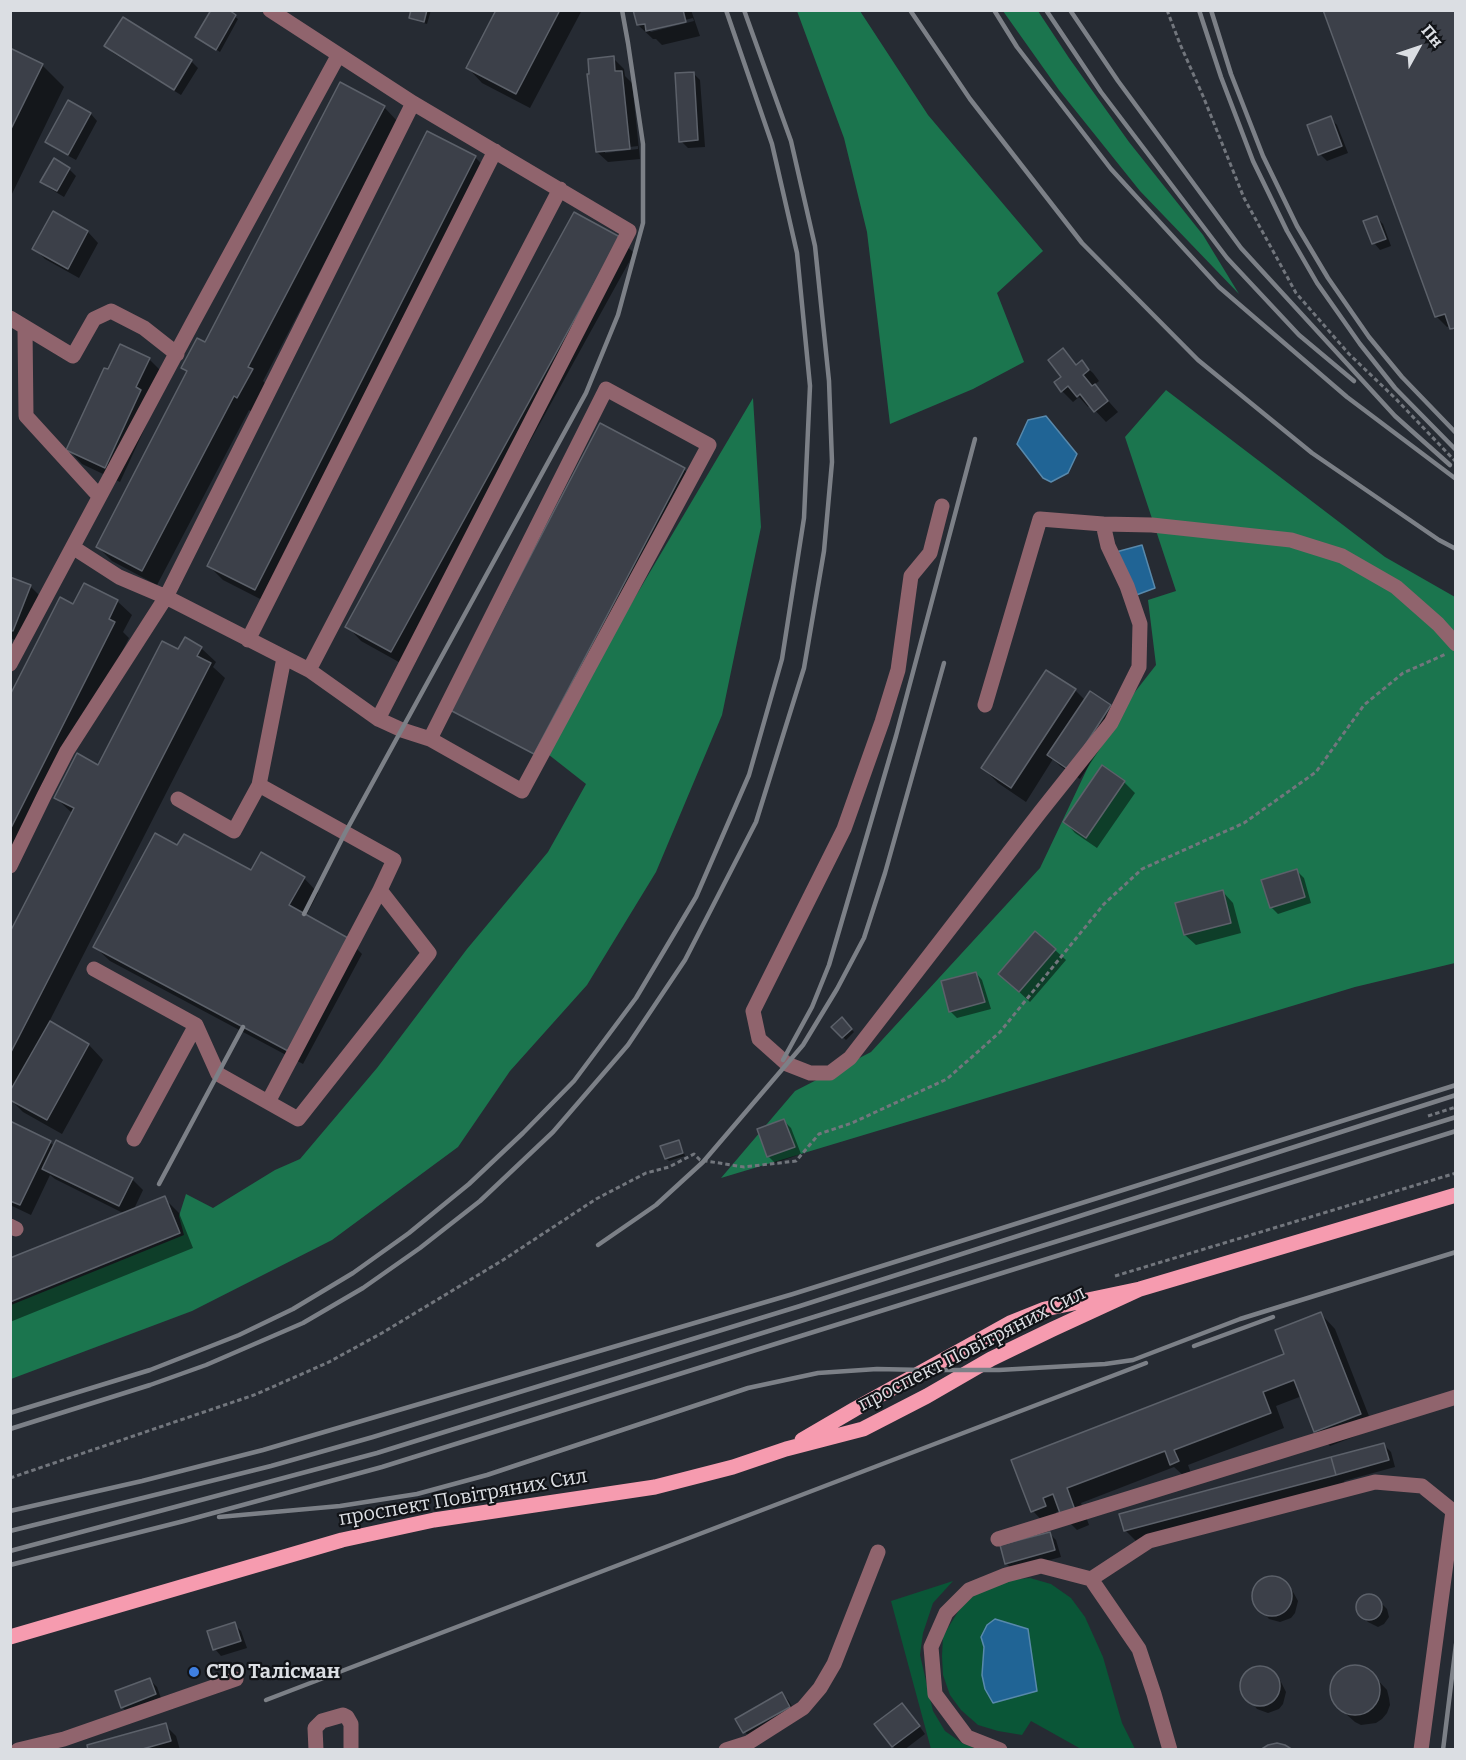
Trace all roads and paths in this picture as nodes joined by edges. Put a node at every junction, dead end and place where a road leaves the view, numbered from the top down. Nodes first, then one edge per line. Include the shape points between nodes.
1 (270, 10) edge
2 (1167, 10) edge
3 (338, 56) junction
4 (412, 103) junction
5 (495, 151) junction
6 (560, 189) junction
7 (10, 318) edge
8 (25, 328) junction
9 (177, 354) junction
10 (1455, 462) edge
11 (99, 496) junction
12 (942, 506) dead end
13 (1103, 524) junction
14 (74, 548) junction
15 (166, 597) junction
16 (248, 640) junction
17 (1455, 644) edge
18 (1455, 650) edge
19 (284, 658) junction
20 (10, 664) edge
21 (309, 670) junction
22 (985, 705) dead end
23 (378, 719) junction
24 (430, 740) junction
25 (259, 785) junction
26 (178, 799) dead end
27 (10, 866) edge
28 (380, 890) junction
29 (94, 969) dead end
30 (195, 1025) junction
31 (268, 1102) junction
32 (1455, 1107) edge
33 (1428, 1116) dead end
34 (134, 1139) dead end
35 (1455, 1195) edge
36 (1140, 1289) junction
37 (1455, 1397) edge
38 (786, 1449) junction
39 (10, 1478) edge
40 (998, 1539) dead end
41 (878, 1552) dead end
42 (1091, 1579) junction
43 (10, 1636) edge
44 (236, 1679) dead end
45 (750, 1746) edge
46 (18, 1749) edge
47 (316, 1749) edge
48 (351, 1749) edge
49 (726, 1749) edge
50 (1000, 1749) edge
51 (1170, 1749) edge
52 (1421, 1749) edge

1 - 3 lane
2 - 10 path via 1244,198 1296,293 1349,354
3 - 4 lane
3 - 9 lane
4 - 5 lane
4 - 15 lane
5 - 6 lane
5 - 16 lane
6 - 21 lane
6 - 23 lane via 629,231
7 - 8 lane
8 - 9 lane via 74,356 94,319 111,311 144,328
8 - 11 lane via 27,417
9 - 11 lane
11 - 14 lane
12 - 13 lane via 930,553 911,576 898,670 844,829 753,1011 759,1039 787,1064 810,1073 830,1074 850,1058 1112,723 1139,667 1140,624
13 - 17 lane via 1152,525 1291,540 1341,556 1396,587
13 - 22 lane via 1040,519
14 - 15 lane via 119,577
14 - 20 lane
15 - 16 lane
15 - 27 lane via 68,751
16 - 19 lane
18 - 39 path via 1403,673 1364,705 1316,772 1244,823 1142,869 1104,904 1000,1032 947,1080 819,1134 796,1161 744,1167 700,1160 694,1154 646,1173 596,1199 503,1260 327,1363 254,1395
19 - 21 lane
19 - 25 lane
21 - 23 lane
23 - 24 lane
24 - 24 lane via 606,389 709,445 522,791
25 - 26 lane via 234,831
25 - 28 lane via 394,860
28 - 31 lane
28 - 31 lane via 429,953 298,1119
29 - 30 lane
30 - 31 lane via 218,1074
30 - 34 lane
32 - 33 path
35 - 36 main road, проспект Повітряних Сил
36 - 38 main road, проспект Повітряних Сил via 992,1359 863,1429
36 - 38 main road, проспект Повітряних Сил via 1045,1309 1010,1323
37 - 40 lane
38 - 43 main road, проспект Повітряних Сил via 655,1487 434,1520 342,1540
41 - 45 lane via 834,1664 820,1688 803,1708
42 - 50 lane via 1041,1566 969,1590 946,1613 931,1647 935,1694 967,1737
42 - 51 lane via 1139,1649
42 - 52 lane via 1149,1541 1375,1482 1422,1486 1453,1511
44 - 46 lane via 64,1739
45 - 49 lane
47 - 48 lane via 315,1728 322,1721 343,1715 351,1724

